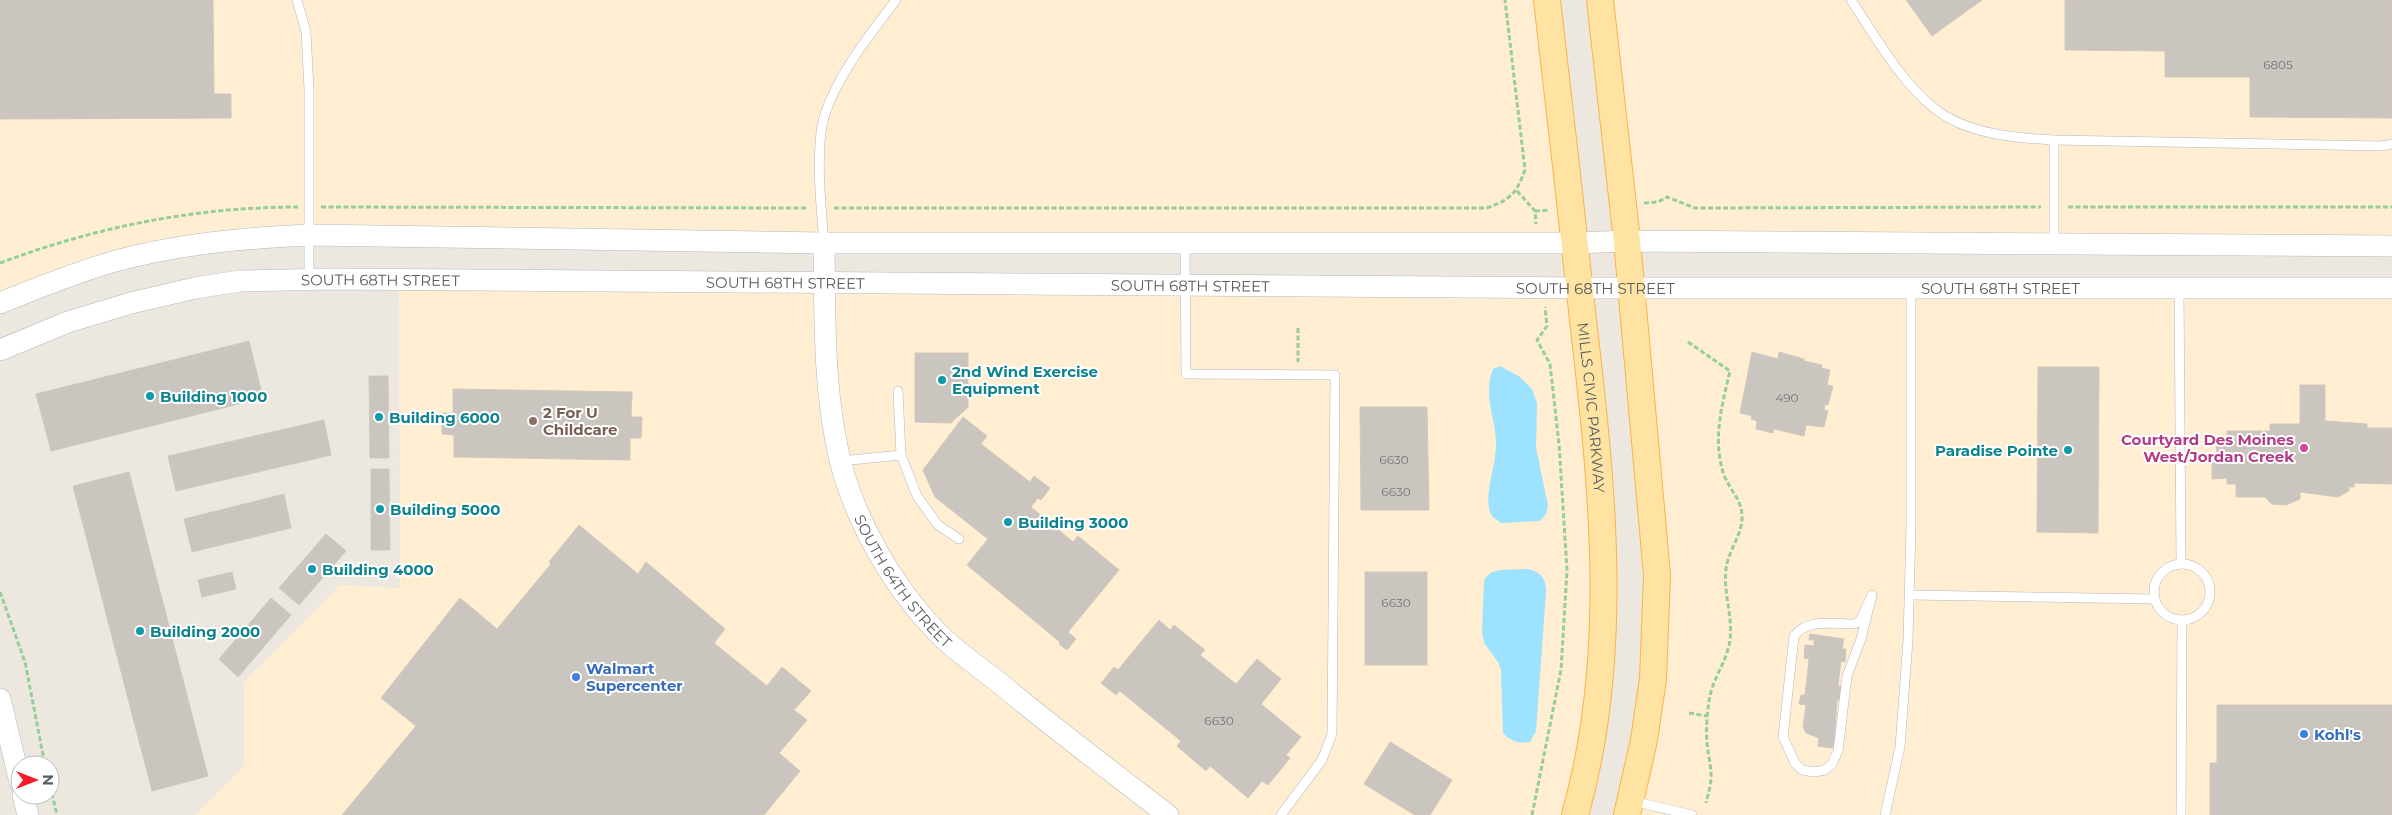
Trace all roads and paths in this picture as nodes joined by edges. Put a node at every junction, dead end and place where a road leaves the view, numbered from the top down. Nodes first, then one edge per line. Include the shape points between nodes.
1 (297, 0) edge
2 (896, 0) edge
3 (1505, 0) edge
4 (1547, 0) edge
5 (1600, 0) edge
6 (1851, 0) edge
7 (2054, 140) junction
8 (2392, 144) edge
9 (1517, 192) junction
10 (1623, 205) junction
11 (257, 207) dead end
12 (357, 207) dead end
13 (2054, 207) junction
14 (2392, 207) edge
15 (774, 208) dead end
16 (876, 208) dead end
17 (1572, 209) junction
18 (309, 235) junction
19 (1627, 241) junction
20 (824, 242) junction
21 (1185, 242) junction
22 (1575, 243) junction
23 (2054, 244) junction
24 (2392, 246) edge
25 (0, 264) edge
26 (309, 279) junction
27 (824, 284) junction
28 (1186, 286) junction
29 (1911, 286) junction
30 (1632, 287) junction
31 (2179, 287) junction
32 (1580, 288) junction
33 (2392, 288) edge
34 (0, 303) edge
35 (1547, 326) dead end
36 (1298, 328) dead end
37 (1688, 342) dead end
38 (0, 350) edge
39 (1298, 375) junction
40 (898, 391) dead end
41 (901, 455) junction
42 (840, 461) junction
43 (958, 539) dead end
44 (2181, 564) junction
45 (0, 592) edge
46 (1872, 595) joint
47 (1910, 595) junction
48 (2155, 599) junction
49 (2182, 620) junction
50 (0, 699) edge
51 (1689, 713) dead end
52 (1707, 716) junction
53 (13, 755) edge
54 (43, 755) edge
55 (1706, 803) dead end
56 (1629, 808) edge
57 (1168, 815) edge
58 (1281, 815) edge
59 (1532, 815) edge
60 (1575, 815) edge
61 (1692, 815) edge
62 (1885, 815) edge
63 (2182, 815) edge

1 - 18 lane via 306,32 307,51
2 - 20 lane via 835,87 821,130 819,184
3 - 9 path via 1524,170
4 - 17 main road, MILLS CIVIC PARKWAY
5 - 10 main road
6 - 7 lane via 1901,73 1934,108 1952,120 1972,127 2027,139
7 - 8 lane
7 - 13 lane
9 - 16 path via 1502,203 1487,208
9 - 17 path via 1535,211
10 - 13 path via 1658,202 1667,197 1695,208
10 - 19 main road
11 - 25 path via 140,222 40,248
12 - 15 path
13 - 14 path
13 - 23 lane
17 - 22 main road, MILLS CIVIC PARKWAY
18 - 20 street
18 - 26 lane
18 - 34 street via 246,238 172,248 112,262
19 - 22 street
19 - 23 street
19 - 30 main road
20 - 21 street
20 - 27 street, SOUTH 64TH STREET
21 - 22 street
21 - 28 lane
22 - 32 main road, MILLS CIVIC PARKWAY
23 - 24 street
26 - 27 street, SOUTH 68TH STREET
26 - 38 street, SOUTH 68TH STREET via 240,281 149,298 68,322
27 - 28 street, SOUTH 68TH STREET
27 - 42 street, SOUTH 64TH STREET via 832,421
28 - 32 street, SOUTH 68TH STREET
28 - 39 lane via 1186,374
29 - 30 street, SOUTH 68TH STREET
29 - 31 street, SOUTH 68TH STREET
29 - 47 lane
30 - 32 street, SOUTH 68TH STREET
30 - 56 main road via 1657,584 1653,680
31 - 33 street, SOUTH 68TH STREET
31 - 44 lane
32 - 60 main road, MILLS CIVIC PARKWAY via 1599,481 1604,636 1592,739
35 - 59 path via 1537,340 1550,364 1568,570 1561,670
36 - 39 path
37 - 52 path via 1730,371 1718,429 1718,458 1742,505 1742,520 1726,571 1730,640 1713,684
39 - 58 lane via 1335,375 1334,694 1332,734 1322,760
40 - 41 lane
41 - 42 lane
41 - 43 lane via 917,496 938,525
42 - 57 street, SOUTH 64TH STREET via 859,518 880,554 908,597 943,637
44 - 48 lane via 2163,571 2154,589
44 - 49 lane via 2200,571 2209,587 2205,607 2191,618
45 - 54 path via 26,662
46 - 46 lane via 1860,621 1854,624 1811,623 1800,628 1794,636 1783,737 1790,755 1802,770 1825,770 1838,752 1847,676
47 - 48 lane
47 - 62 lane via 1900,748
48 - 49 lane via 2164,614
49 - 63 lane
50 - 53 street
51 - 52 path
52 - 55 path via 1711,781
56 - 61 lane

